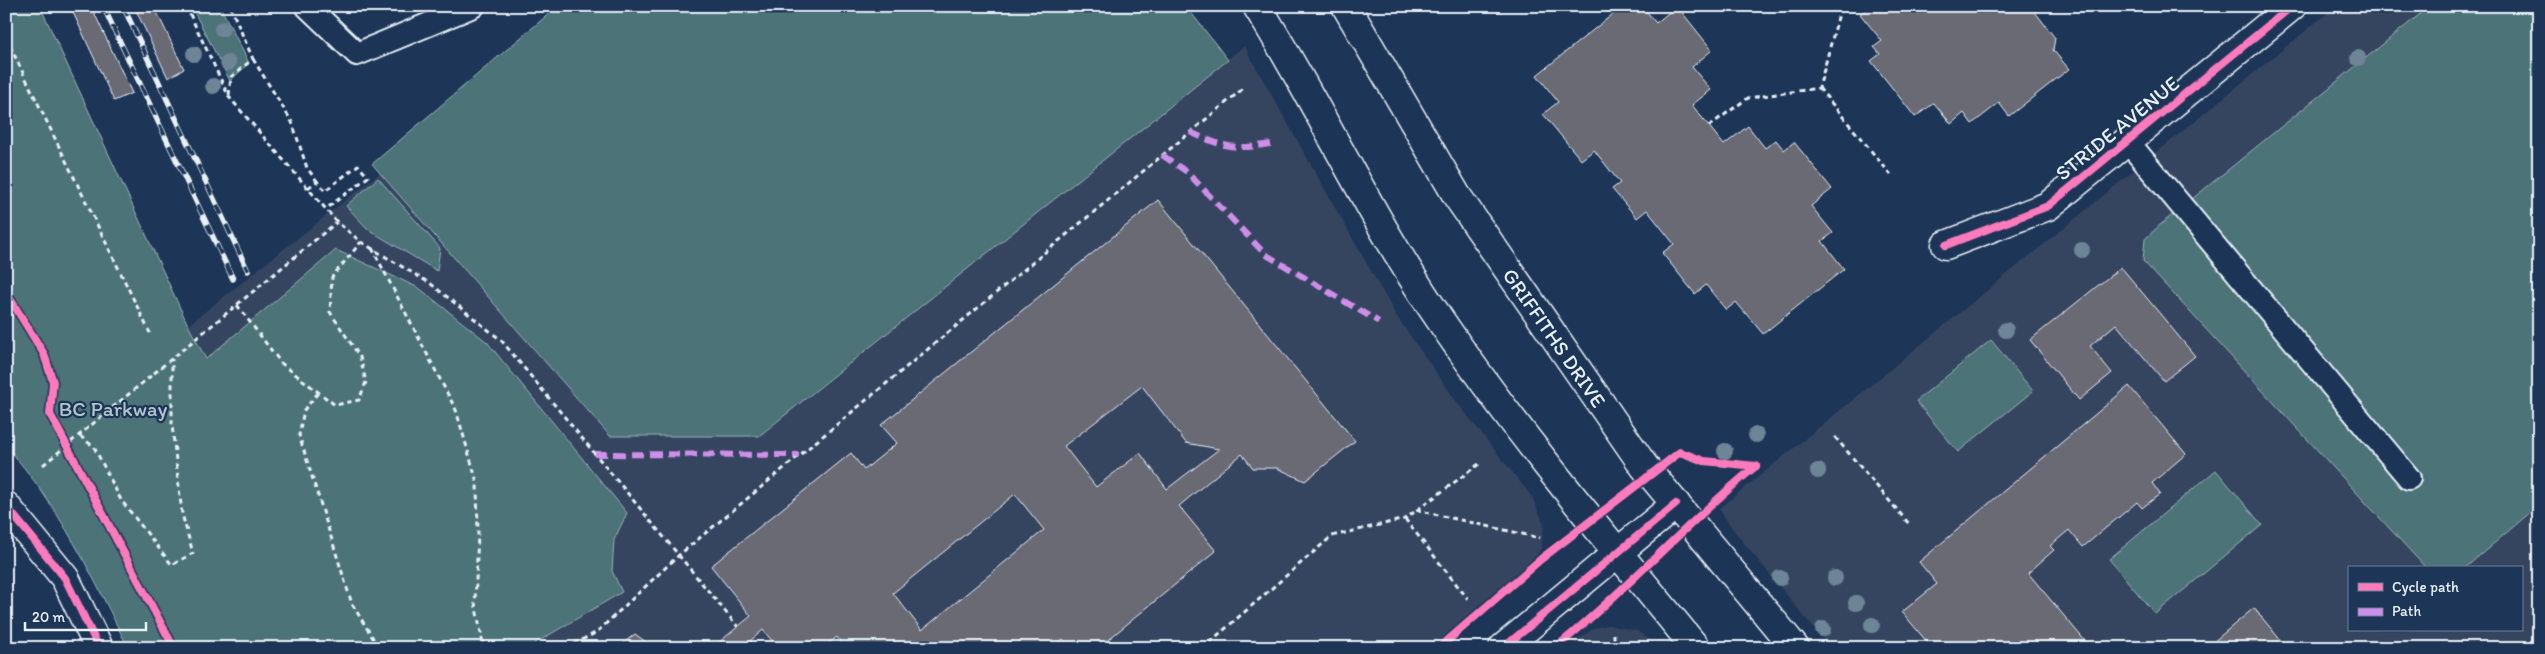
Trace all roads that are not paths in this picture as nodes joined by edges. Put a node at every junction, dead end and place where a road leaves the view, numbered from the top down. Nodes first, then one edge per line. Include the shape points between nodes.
1 (307, 6) edge
2 (474, 6) edge
3 (1257, 6) edge
4 (1346, 6) edge
5 (2292, 6) edge
6 (2128, 142) junction
7 (1946, 245) dead end
8 (2410, 478) dead end
9 (1676, 504) junction
10 (6, 506) edge
11 (1618, 552) junction
12 (98, 648) edge
13 (1503, 648) edge
14 (1696, 648) edge
15 (1795, 648) edge

1 - 2 lane via 357,54
3 - 11 main road via 1443,324 1569,493
4 - 9 main road, GRIFFITHS DRIVE via 1457,196 1644,466
5 - 6 main road, STRIDE AVENUE
6 - 7 main road, STRIDE AVENUE via 2048,206
6 - 8 lane
9 - 11 main road
9 - 15 main road, GRIFFITHS DRIVE
10 - 12 main road via 66,578
11 - 13 main road
11 - 14 main road

